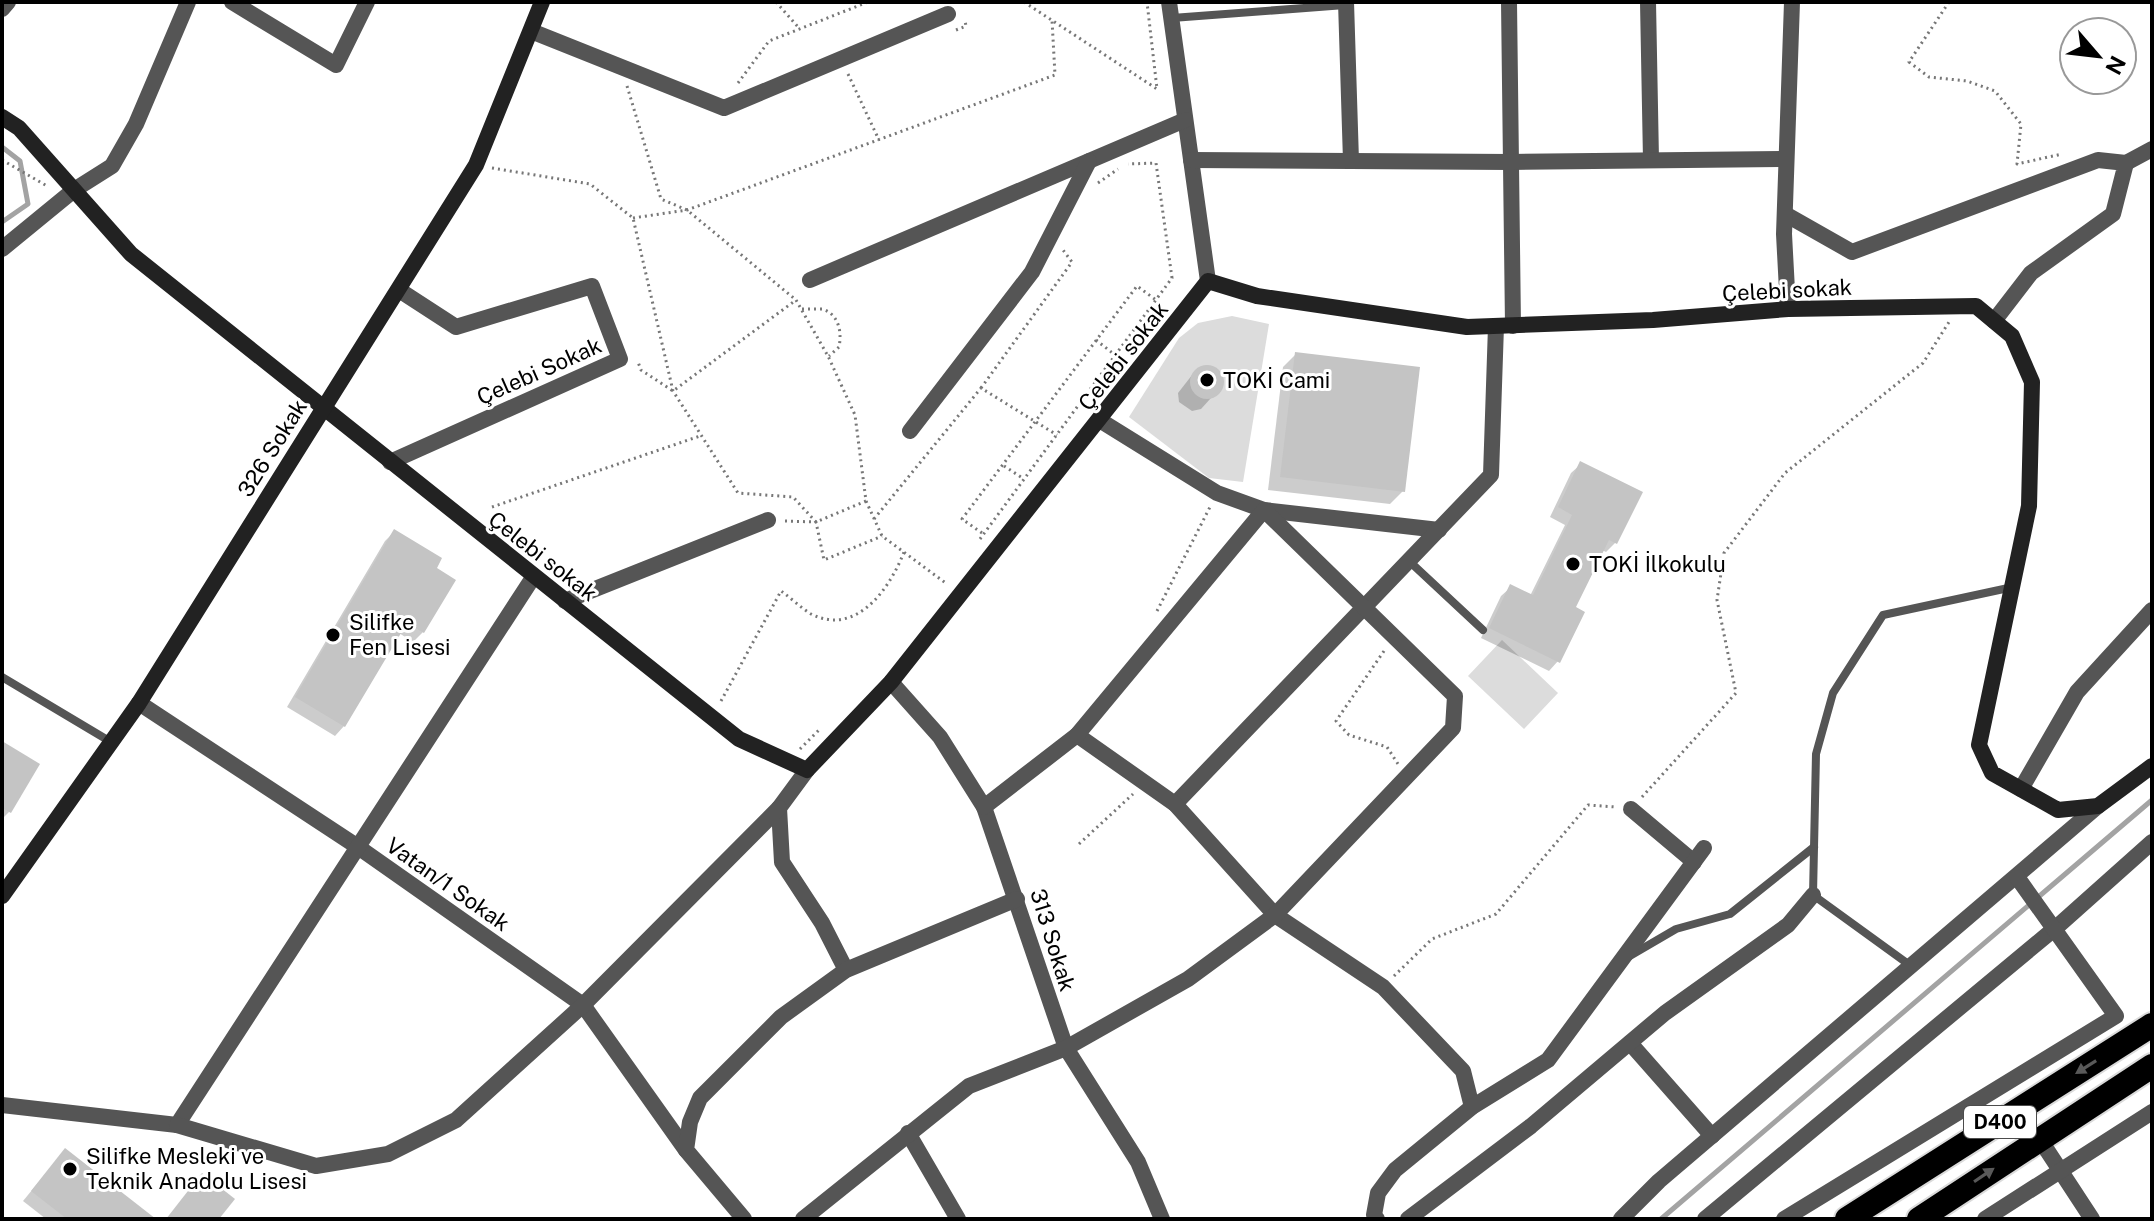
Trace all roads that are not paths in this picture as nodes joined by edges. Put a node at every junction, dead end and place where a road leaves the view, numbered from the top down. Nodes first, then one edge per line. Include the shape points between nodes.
1 (8, 2) edge
2 (188, 2) edge
3 (232, 2) edge
4 (367, 2) edge
5 (542, 2) edge
6 (1509, 2) edge
7 (1648, 2) edge
8 (1792, 2) edge
9 (1346, 3) edge
10 (2, 9) edge
11 (1170, 10) edge
12 (956, 14) road end
13 (531, 31) junction
14 (2, 117) edge
15 (1185, 120) junction
16 (2152, 149) edge
17 (1786, 159) junction
18 (1191, 160) junction
19 (1651, 160) junction
20 (1089, 161) junction
21 (1351, 161) junction
22 (1511, 162) junction
23 (2126, 163) junction
24 (74, 190) junction
25 (1785, 214) junction
26 (2, 249) edge
27 (810, 280) dead end
28 (1208, 281) junction
29 (399, 290) junction
30 (1788, 309) junction
31 (1994, 321) junction
32 (1504, 326) junction
33 (323, 409) junction
34 (1101, 421) junction
35 (910, 431) dead end
36 (390, 462) junction
37 (1264, 510) junction
38 (768, 520) road end
39 (1439, 530) junction
40 (1409, 561) junction
41 (534, 576) junction
42 (2014, 587) junction
43 (565, 601) junction
44 (1366, 605) junction
45 (2152, 610) edge
46 (1483, 630) dead end
47 (2, 677) edge
48 (891, 682) junction
49 (139, 703) junction
50 (1077, 735) junction
51 (111, 742) junction
52 (2152, 766) edge
53 (807, 770) junction
54 (2021, 789) junction
55 (1175, 804) junction
56 (2098, 806) junction
57 (984, 807) junction
58 (779, 808) junction
59 (1631, 809) road end
60 (2152, 842) edge
61 (358, 847) junction
62 (1814, 847) junction
63 (1704, 848) dead end
64 (1694, 862) junction
65 (2017, 877) junction
66 (1813, 895) junction
67 (2, 896) edge
68 (1017, 899) junction
69 (1275, 915) junction
70 (2052, 922) junction
71 (1617, 964) junction
72 (1912, 966) junction
73 (846, 970) junction
74 (583, 1005) junction
75 (2152, 1025) edge
76 (1630, 1043) junction
77 (1066, 1048) junction
78 (2152, 1066) edge
79 (2, 1105) edge
80 (1472, 1107) junction
81 (2152, 1112) edge
82 (177, 1125) junction
83 (908, 1133) junction
84 (1712, 1136) junction
85 (2039, 1138) junction
86 (686, 1150) junction
87 (2060, 1170) junction
88 (744, 1219) edge
89 (803, 1219) edge
90 (958, 1219) edge
91 (1162, 1219) edge
92 (1377, 1219) edge
93 (1408, 1219) edge
94 (1621, 1219) edge
95 (1705, 1219) edge
96 (1784, 1219) edge
97 (1847, 1219) edge
98 (1919, 1219) edge
99 (1985, 1219) edge
100 (2092, 1219) edge

1 - 10 street
2 - 24 street via 136,124 112,166
3 - 4 street via 336,65
5 - 13 street, 326 Sokak
6 - 22 street
7 - 19 street
8 - 17 street
9 - 11 lane
9 - 21 street
11 - 15 street
12 - 13 street via 724,108
13 - 29 street, 326 Sokak via 476,165
14 - 24 street, Çelebi sokak via 19,128
15 - 18 street
15 - 20 street
16 - 23 street
17 - 19 street
17 - 25 street
18 - 21 street
18 - 28 street
19 - 22 street
20 - 27 street
20 - 35 street via 1032,272
21 - 22 street
22 - 32 street
23 - 25 street via 2098,160 1852,252
23 - 31 street via 2113,214 2031,273
24 - 26 street
24 - 33 street, Çelebi sokak via 131,254
25 - 30 street
28 - 32 street, Çelebi sokak via 1257,296 1467,327
28 - 34 street, Çelebi sokak
29 - 33 street, 326 Sokak
29 - 36 street, Çelebi Sokak via 456,327 592,286 620,359
30 - 31 street, Çelebi sokak via 1976,306
30 - 32 street, Çelebi sokak
31 - 42 street, Çelebi sokak via 2012,336 2032,382 2029,506
32 - 39 street via 1491,475
33 - 36 street, Çelebi sokak
33 - 49 street, 326 Sokak
34 - 37 street via 1217,493
34 - 48 street, Çelebi sokak
36 - 41 street, Çelebi sokak
37 - 39 street
37 - 44 street
37 - 50 street
38 - 43 street
39 - 40 street
40 - 44 street
40 - 46 lane
41 - 43 street, Çelebi sokak
41 - 61 street
42 - 54 street, Çelebi sokak via 1979,745 1992,773
42 - 62 lane via 1883,615 1833,693 1816,754
43 - 53 street, Çelebi sokak via 739,739
44 - 55 street
44 - 69 street via 1455,696 1453,728
45 - 54 street via 2077,692
47 - 51 lane
48 - 53 street, Çelebi sokak
48 - 57 street, 313 Sokak via 940,737
49 - 51 street, 326 Sokak
49 - 61 street, Vatan/1 Sokak
50 - 55 street
50 - 57 street
51 - 67 street, 326 Sokak
52 - 56 street
53 - 58 street
54 - 56 street, Çelebi sokak via 2058,810
55 - 69 street
56 - 65 street
57 - 68 street, 313 Sokak
58 - 73 street via 782,862
58 - 74 street
59 - 64 street
60 - 70 street
61 - 74 street, Vatan/1 Sokak
61 - 82 street
62 - 66 lane
62 - 71 lane via 1730,914 1676,929
63 - 64 street
64 - 71 street
65 - 70 street
65 - 72 street
66 - 72 lane
66 - 76 street via 1788,925
68 - 73 street
68 - 77 street, 313 Sokak
69 - 77 street via 1188,979
69 - 80 street via 1383,987 1463,1071
70 - 95 street
70 - 96 street via 2116,1016
71 - 80 street via 1548,1060
72 - 84 street
73 - 86 street via 781,1017 700,1098
74 - 82 street via 456,1120 388,1154 316,1166
74 - 86 street, Vatan/1 Sokak
75 -> 97 highway, D400
76 - 84 street
76 - 93 street
77 - 83 street via 969,1086
77 - 91 street, 313 Sokak via 1138,1162
78 - 85 highway, D400
79 - 82 street
80 - 92 street via 1395,1170 1378,1193
81 - 87 street
83 - 89 street
83 - 90 street
84 - 94 street
85 - 87 street
98 -> 85 highway, D400
86 - 88 street, Vatan/1 Sokak
87 - 99 street
87 - 100 street

